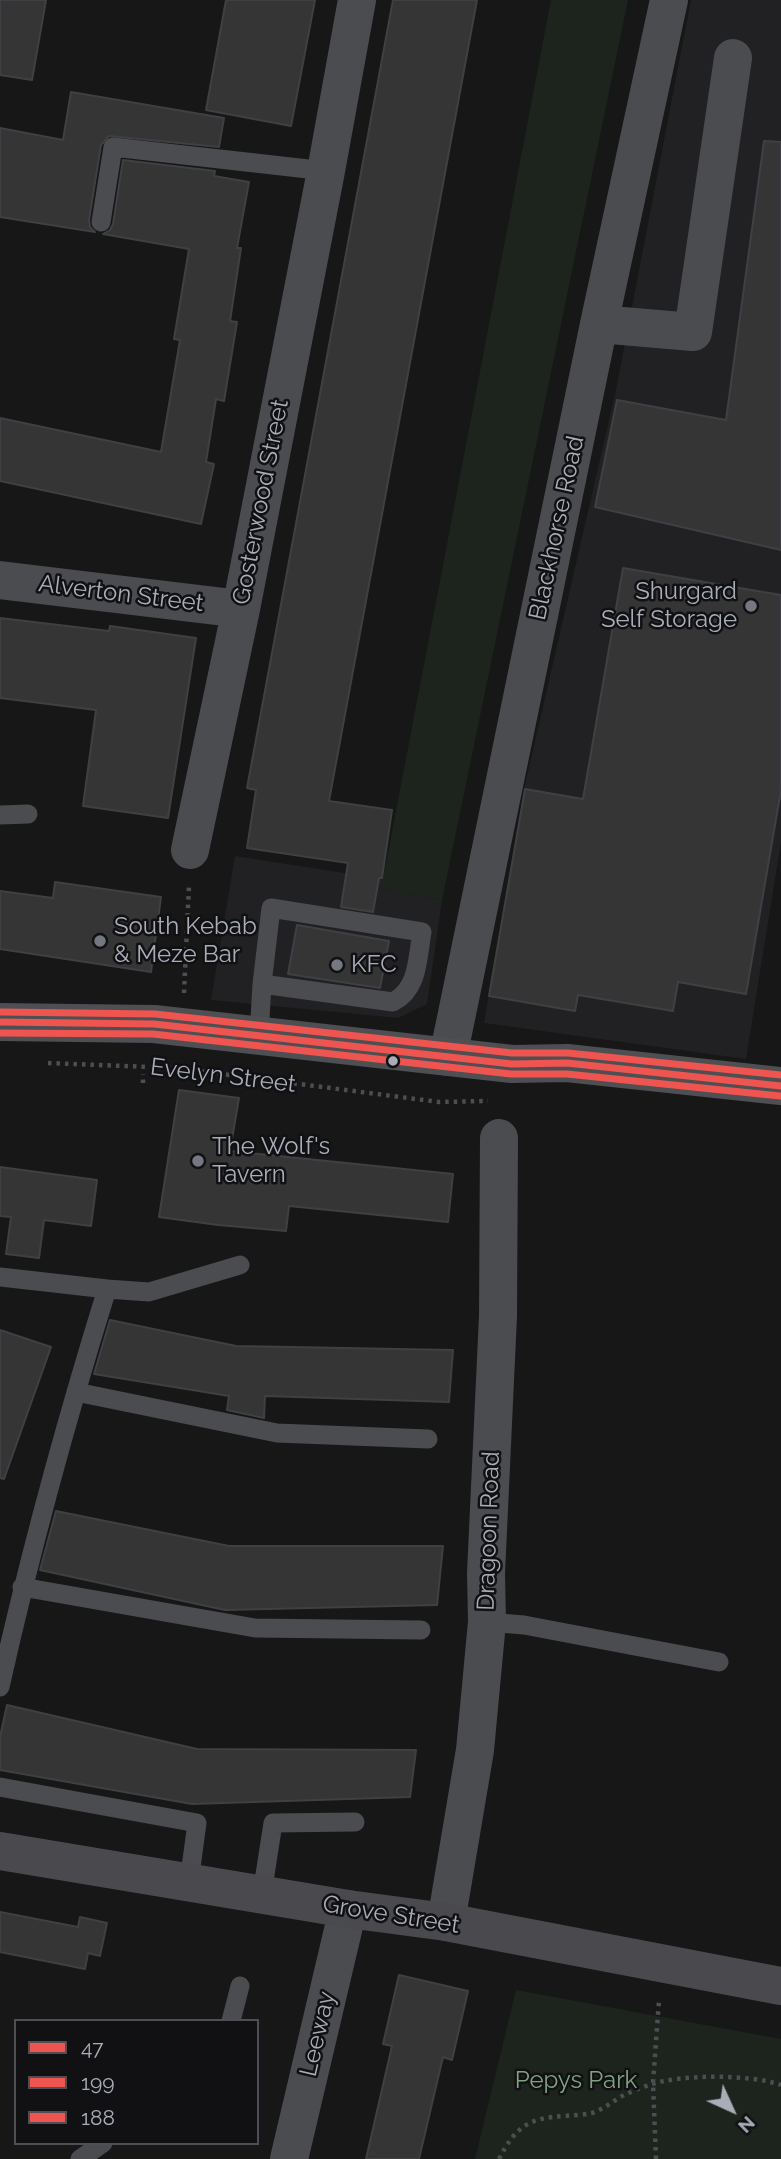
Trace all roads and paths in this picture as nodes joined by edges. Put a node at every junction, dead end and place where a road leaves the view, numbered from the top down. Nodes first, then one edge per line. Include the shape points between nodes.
1 (356, 0) edge
2 (669, 0) edge
3 (733, 58) dead end
4 (326, 171) junction
5 (101, 222) dead end
6 (599, 324) junction
7 (0, 580) edge
8 (241, 609) junction
9 (28, 814) dead end
10 (0, 815) edge
11 (190, 850) joint
12 (262, 985) junction
13 (183, 999) dead end
14 (0, 1022) edge
15 (259, 1036) junction
16 (448, 1057) junction
17 (39, 1062) dead end
18 (143, 1074) dead end
19 (143, 1083) dead end
20 (781, 1086) edge
21 (446, 1103) dead end
22 (499, 1138) dead end
23 (240, 1265) dead end
24 (0, 1277) edge
25 (107, 1289) junction
26 (76, 1392) junction
27 (428, 1439) dead end
28 (22, 1587) junction
29 (8, 1611) edge
30 (486, 1622) junction
31 (421, 1630) dead end
32 (719, 1661) dead end
33 (0, 1687) edge
34 (0, 1787) edge
35 (355, 1822) dead end
36 (0, 1851) edge
37 (189, 1882) junction
38 (262, 1894) junction
39 (348, 1909) junction
40 (446, 1922) junction
41 (240, 1986) dead end
42 (781, 1986) edge
43 (659, 2002) dead end
44 (232, 2019) edge
45 (653, 2083) junction
46 (781, 2085) edge
47 (100, 2145) edge
48 (80, 2159) edge
49 (289, 2159) edge
50 (499, 2159) edge
51 (656, 2159) edge

1 - 4 street, Gosterwood Street
2 - 6 street, Blackhorse Road
3 - 6 street via 693,332
4 - 5 lane via 113,147
4 - 8 street, Gosterwood Street
6 - 16 street, Blackhorse Road
7 - 8 street, Alverton Street
8 - 11 street, Gosterwood Street
9 - 10 lane
11 - 13 path
12 - 12 lane via 393,1002 412,985 422,932 271,908
12 - 15 lane
14 - 15 main road, Evelyn Street via 153,1024
15 - 16 main road, Evelyn Street
16 - 20 main road, Evelyn Street via 512,1064 567,1063
17 - 21 path, Evelyn Street via 175,1068
18 - 19 path
22 - 30 street, Dragoon Road via 498,1316
23 - 25 lane via 149,1292
24 - 25 lane
25 - 26 lane
26 - 27 lane via 277,1433
26 - 28 lane
28 - 29 lane
28 - 31 lane via 255,1628
29 - 33 lane
30 - 32 lane
30 - 40 street, Dragoon Road via 475,1750
34 - 37 lane via 197,1823
35 - 38 lane via 273,1823
36 - 37 main road, Grove Street
37 - 38 main road, Grove Street
38 - 39 main road, Grove Street
39 - 40 main road, Grove Street
39 - 49 street, Leeway
40 - 42 main road, Grove Street
41 - 44 lane
43 - 45 path
45 - 46 path via 748,2077
45 - 50 path via 590,2114 546,2117 525,2124
45 - 51 path
47 - 48 lane

